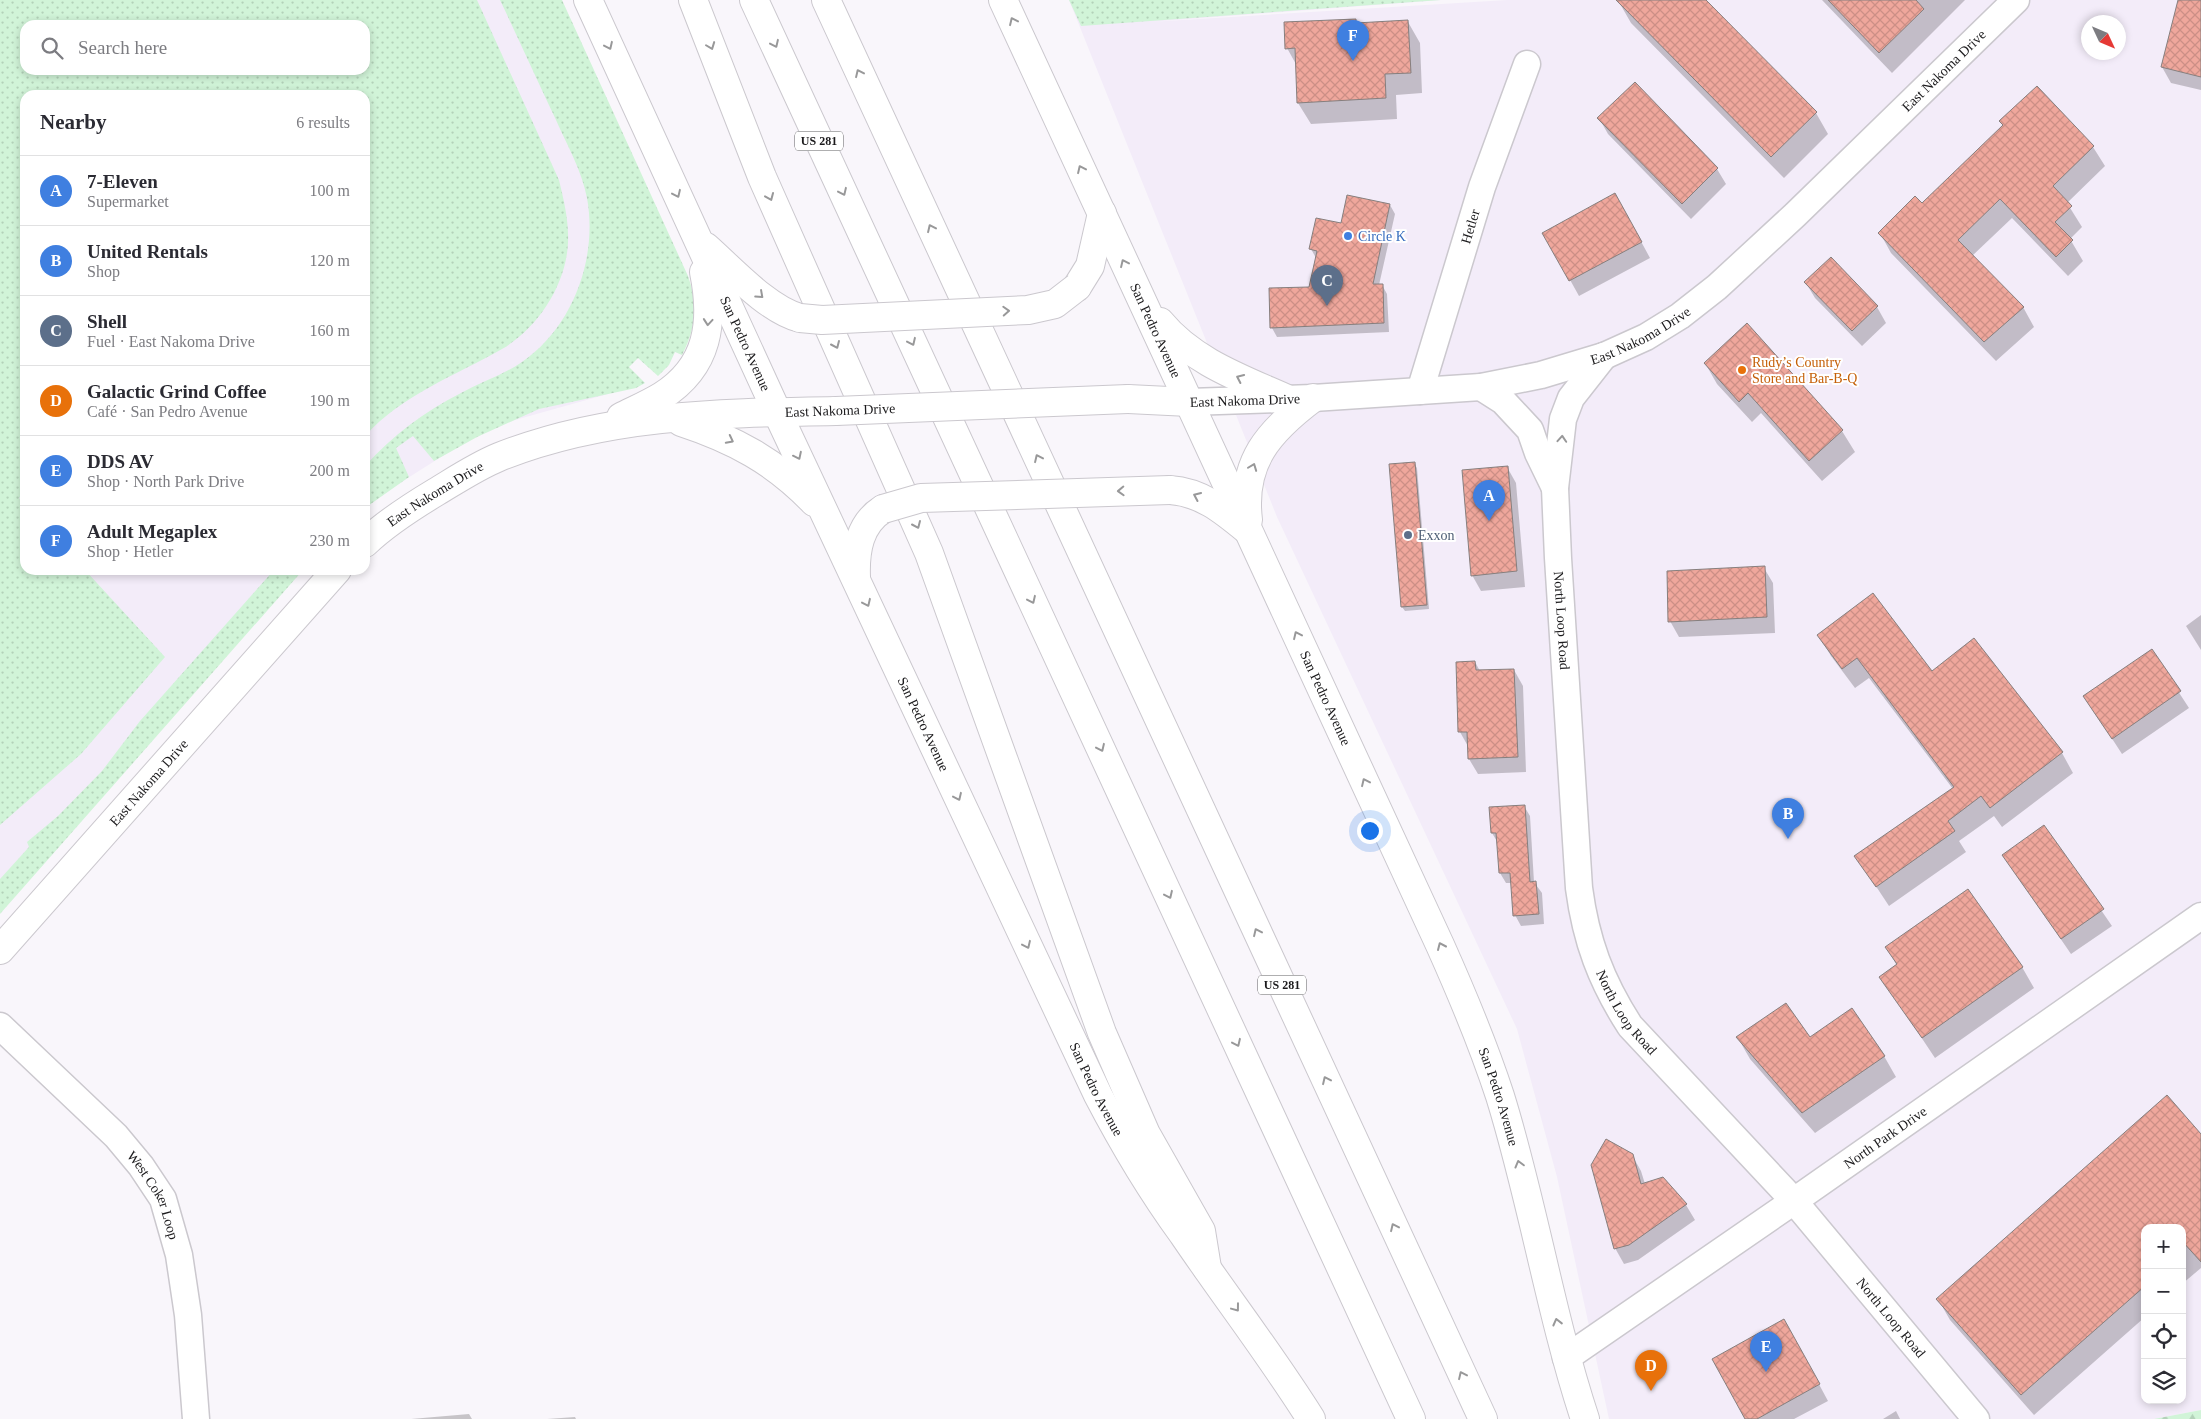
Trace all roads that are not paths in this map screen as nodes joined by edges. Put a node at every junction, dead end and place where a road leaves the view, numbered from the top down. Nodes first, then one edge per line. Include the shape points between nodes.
1 (588, 0) edge
2 (693, 0) edge
3 (754, 0) edge
4 (826, 0) edge
5 (1003, 0) edge
6 (2016, 0) edge
7 (1527, 64) dead end
8 (1102, 213) junction
9 (698, 239) junction
10 (1141, 299) junction
11 (1604, 356) junction
12 (1481, 387) junction
13 (1420, 391) junction
14 (1285, 398) junction
15 (1313, 398) junction
16 (1189, 402) junction
17 (776, 412) junction
18 (668, 418) junction
19 (604, 426) junction
20 (1555, 488) junction
21 (827, 515) junction
22 (1249, 532) junction
23 (370, 539) edge
24 (333, 575) edge
25 (856, 577) junction
26 (2201, 916) edge
27 (0, 950) edge
28 (0, 1026) edge
29 (1794, 1201) junction
30 (1207, 1268) junction
31 (1566, 1358) junction
32 (196, 1419) edge
33 (1310, 1419) edge
34 (1412, 1419) edge
35 (1483, 1419) edge
36 (1585, 1419) edge
37 (1976, 1419) edge

1 -> 9 main road, San Pedro Avenue
2 -> 30 main road via 766,186 929,553 1102,1033 1146,1134 1201,1231
3 -> 34 main road, US 281
35 -> 4 main road, US 281
8 -> 5 main road, San Pedro Avenue
6 - 11 street, East Nakoma Drive via 1717,287 1646,337
7 - 13 street, Hetler via 1482,187
9 -> 8 main road, bridge via 769,302 800,318 822,320 1028,310 1055,304 1077,287 1090,266
10 -> 8 main road, San Pedro Avenue
9 - 17 main road, San Pedro Avenue
9 -> 19 main road via 709,309 706,341 700,356 663,396
14 -> 10 main road via 1218,368 1184,347
10 - 16 main road, San Pedro Avenue
11 - 12 street, East Nakoma Drive via 1521,380
20 -> 11 street, North Loop Road via 1564,420 1571,398
12 - 13 street, East Nakoma Drive
12 - 20 street, North Loop Road via 1503,401 1530,430
13 - 15 street, East Nakoma Drive
14 - 15 street, East Nakoma Drive
14 - 16 street, East Nakoma Drive
22 -> 15 main road via 1247,484 1257,457 1279,426
16 - 17 main road, East Nakoma Drive, bridge via 1128,399
16 - 22 main road, San Pedro Avenue
17 - 18 main road, East Nakoma Drive
17 -> 21 main road, San Pedro Avenue
18 - 19 main road, East Nakoma Drive
18 -> 21 main road via 718,434 767,461
19 - 23 main road, East Nakoma Drive via 541,441 497,458 411,507
20 - 29 street, North Loop Road via 1579,888 1590,946 1613,1000 1630,1026
21 - 25 main road, San Pedro Avenue
22 -> 25 main road, bridge via 1194,493 1170,490 921,498 883,509 869,520 862,533 855,564
31 -> 22 main road, San Pedro Avenue via 1512,1138 1472,1019
24 - 27 main road, East Nakoma Drive
25 -> 30 main road, San Pedro Avenue via 1098,1094 1138,1167
26 - 29 street, North Park Drive
28 - 32 street, West Coker Loop via 116,1136 163,1199 183,1281
29 - 31 street, North Park Drive
29 - 37 street, North Loop Road
30 -> 33 main road, San Pedro Avenue via 1272,1358
31 - 36 main road, San Pedro Avenue

